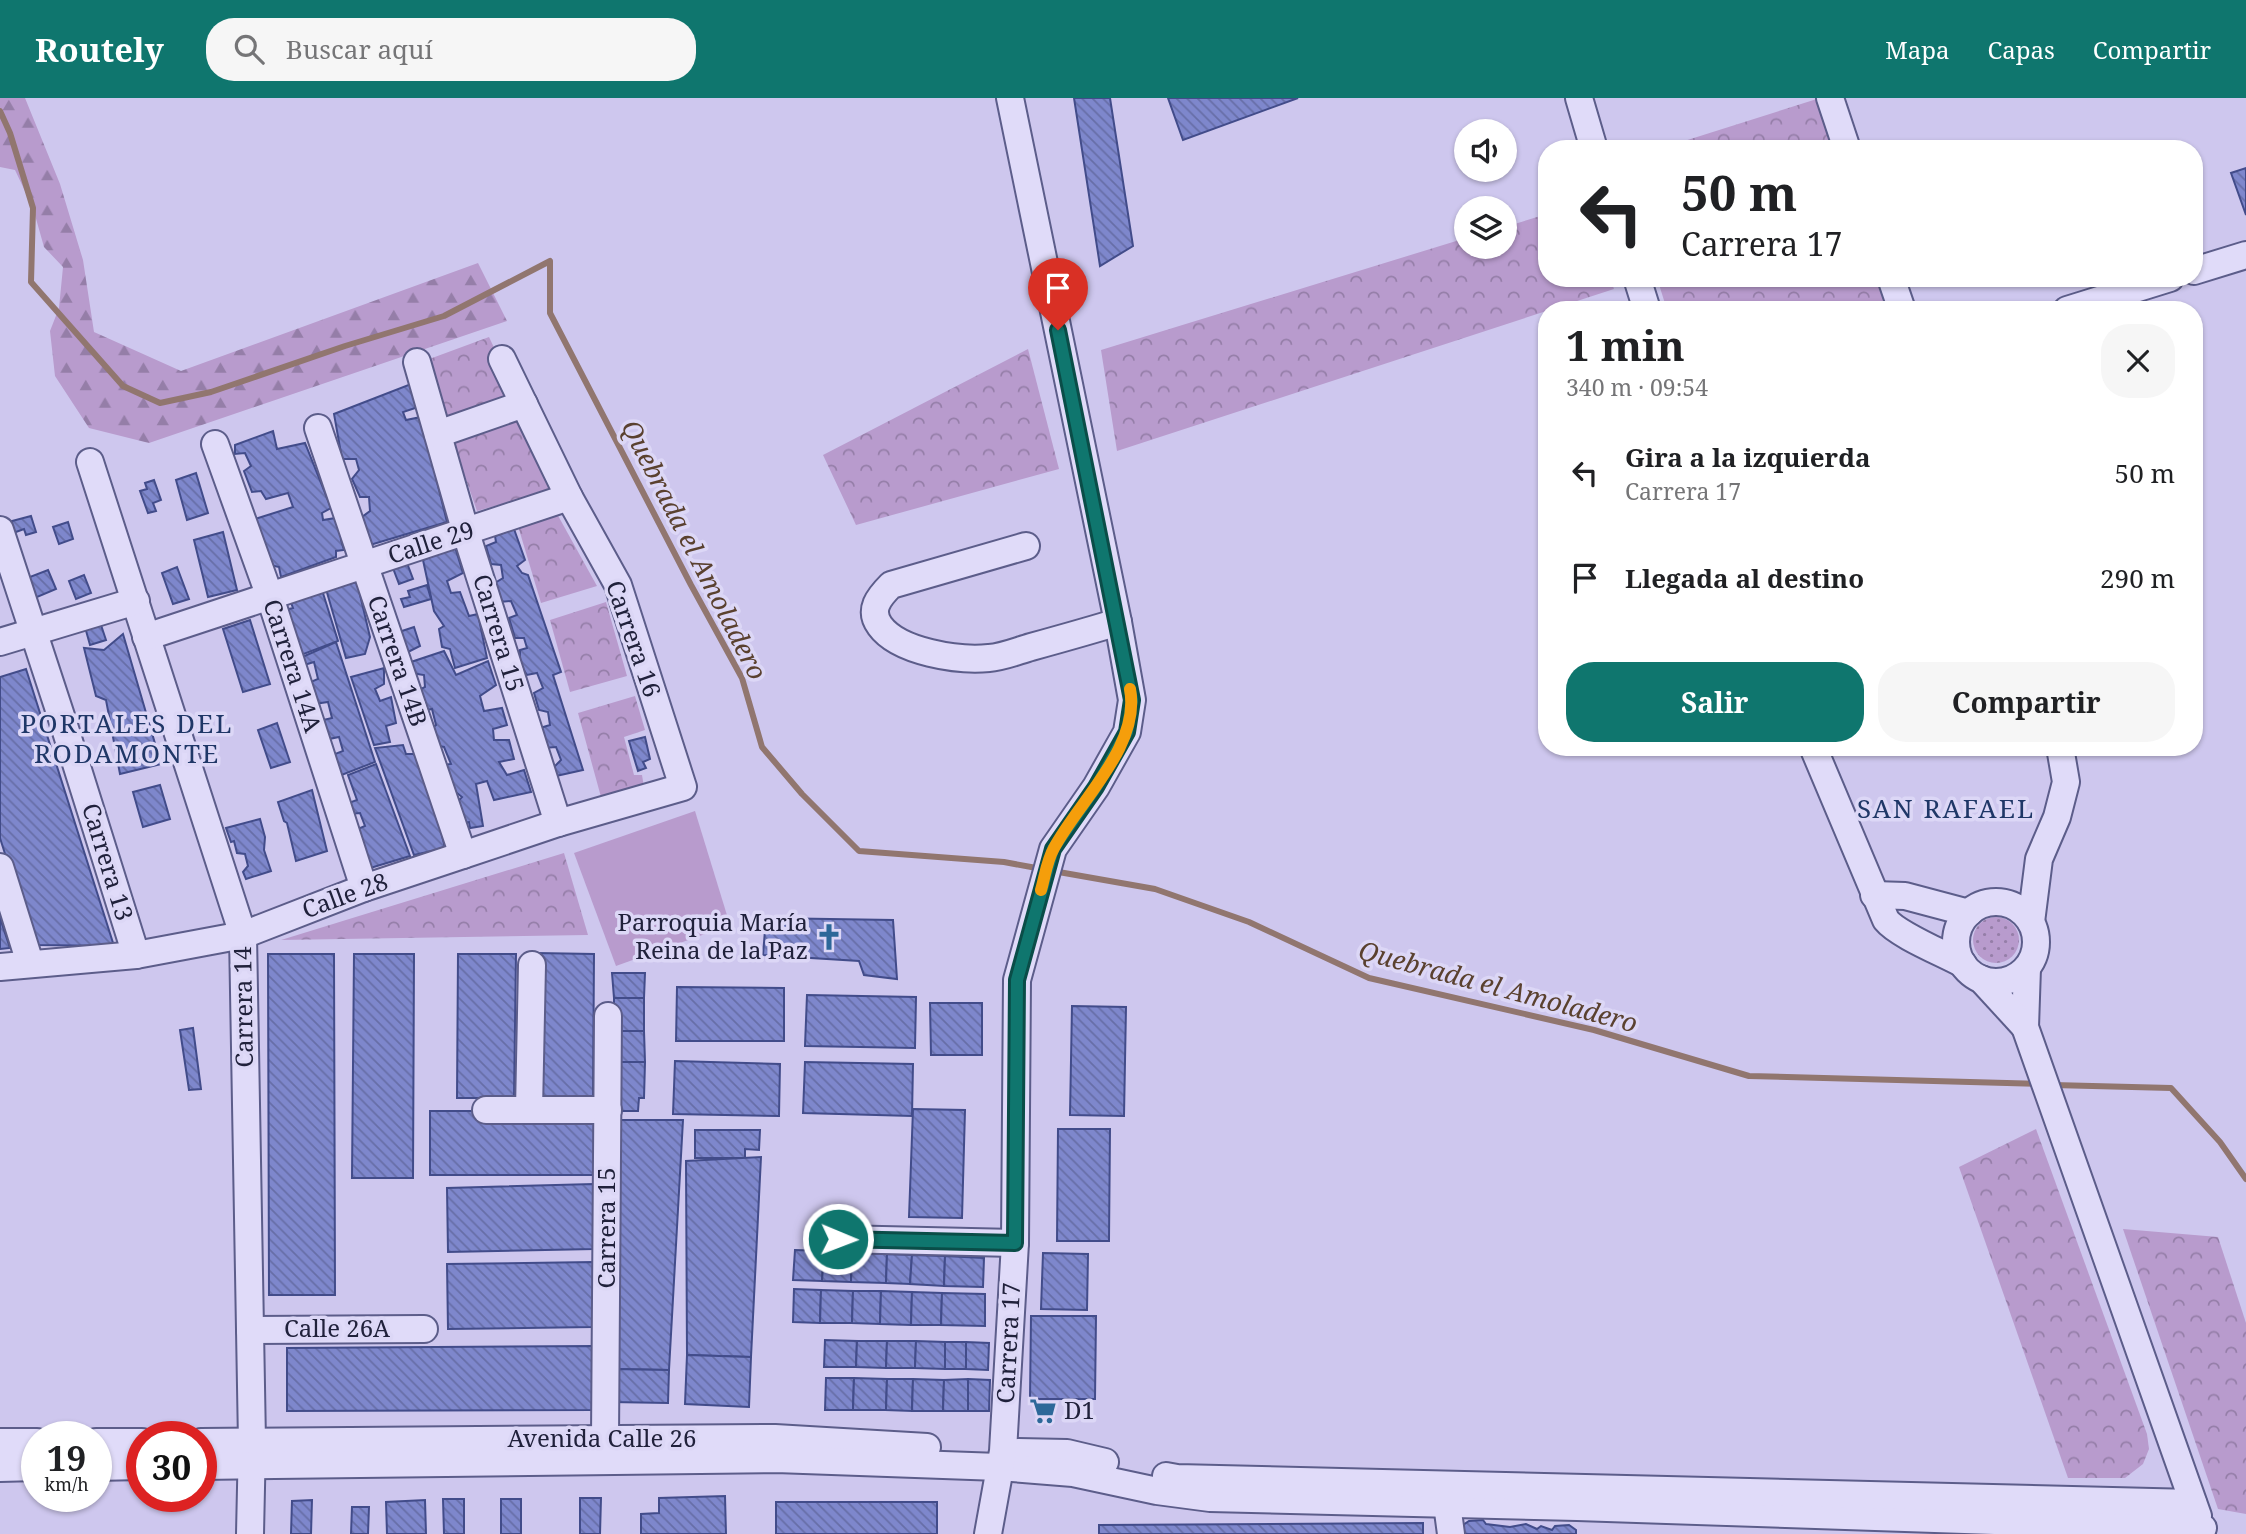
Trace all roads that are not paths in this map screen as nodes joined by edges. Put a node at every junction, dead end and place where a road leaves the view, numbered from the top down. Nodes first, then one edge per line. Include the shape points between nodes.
1 (1010, 98) edge
2 (1579, 98) edge
3 (1830, 98) edge
4 (1591, 140) edge
5 (1844, 140) edge
6 (2246, 255) edge
7 (2203, 268) edge
8 (2141, 287) edge
9 (2096, 301) edge
10 (502, 359) dead end
11 (417, 362) dead end
12 (524, 404) junction
13 (318, 428) dead end
14 (438, 434) junction
15 (215, 444) dead end
16 (90, 462) dead end
17 (569, 497) junction
18 (0, 530) edge
19 (466, 533) junction
20 (1026, 546) dead end
21 (364, 564) junction
22 (270, 597) junction
23 (136, 601) junction
24 (1118, 622) junction
25 (32, 631) junction
26 (146, 637) junction
27 (0, 642) edge
28 (1817, 756) edge
29 (2062, 756) edge
30 (683, 787) joint
31 (558, 823) junction
32 (463, 855) junction
33 (2039, 859) junction
34 (0, 867) edge
35 (364, 888) junction
36 (1874, 895) junction
37 (1999, 902) junction
38 (1969, 913) junction
39 (2031, 922) junction
40 (243, 935) junction
41 (136, 955) junction
42 (30, 963) junction
43 (532, 965) dead end
44 (0, 967) edge
45 (2027, 968) junction
46 (1972, 971) junction
47 (608, 1016) dead end
48 (2025, 1027) junction
49 (486, 1110) dead end
50 (529, 1110) junction
51 (608, 1110) junction
52 (838, 1239) dead end
53 (1015, 1243) junction
54 (424, 1329) dead end
55 (250, 1330) junction
56 (605, 1439) junction
57 (0, 1442) edge
58 (21, 1442) edge
59 (217, 1446) edge
60 (252, 1454) junction
61 (1001, 1459) junction
62 (217, 1462) edge
63 (21, 1467) edge
64 (0, 1468) edge
65 (2193, 1503) junction
66 (1447, 1504) junction
67 (1905, 1526) edge
68 (2204, 1531) edge
69 (250, 1534) edge
70 (988, 1534) edge
71 (1451, 1534) edge

1 - 24 street, Carrera 17
2 - 4 street
3 - 5 street
6 - 7 street
8 - 9 street
10 - 12 street
11 - 14 street, Carrera 15
12 - 14 street
12 - 17 street
13 - 21 street, Carrera 14B
14 - 19 street, Carrera 15
15 - 22 street, Carrera 14A
16 - 23 street, Carrera 14
17 - 19 street, Calle 29
17 - 30 street, Carrera 16 via 618,585
18 - 25 street, Carrera 13
19 - 21 street, Calle 29
19 - 31 street, Carrera 15
20 - 24 street via 891,585 875,606 876,620 886,634 901,643 964,658 992,658
21 - 22 street, Calle 29
21 - 32 street, Carrera 14B
22 - 26 street, Calle 29
22 - 35 street, Carrera 14A
23 - 25 street
23 - 26 street, Carrera 14
24 - 53 street, Carrera 17 via 1132,700 1127,732 1053,849 1017,980
25 - 27 street
25 - 41 street, Carrera 13
26 - 40 street, Carrera 14
28 - 36 street
29 - 33 street via 2066,782
30 - 31 street, Calle 28
31 - 32 street, Calle 28
32 - 35 street, Calle 28
33 - 37 street
33 - 39 street
34 - 42 street
35 - 40 street, Calle 28
36 - 38 street via 1905,896
36 - 46 street via 1891,926
37 - 38 street
37 - 39 street via 2012,905
38 - 46 street via 1956,937 1957,951
39 - 45 street via 2036,946
40 - 41 street, Calle 28
40 - 55 street, Carrera 14
41 - 42 street, Calle 28
42 - 44 street, Calle 28
43 - 50 street
45 - 46 street via 2017,976 1994,981
45 - 48 street
46 - 48 street
47 - 51 street, Carrera 15
48 - 65 street
49 - 50 street
50 - 51 street
51 - 56 street, Carrera 15
52 - 53 street
53 - 61 street, Carrera 17
54 - 55 street, Calle 26A
55 - 60 street, Carrera 14
56 - 60 street, Avenida Calle 26
56 - 61 street, Avenida Calle 26 via 775,1438
57 - 58 street
59 - 60 street, Avenida Calle 26
60 - 61 street, Avenida Calle 26
60 - 62 street, Avenida Calle 26
60 - 69 street, Carrera 14
61 - 65 street via 1066,1453 1177,1478
61 - 66 street via 1210,1498
61 - 70 street, Carrera 17
63 - 64 street
65 - 68 street
66 - 67 street
66 - 71 street
67 - 68 street

